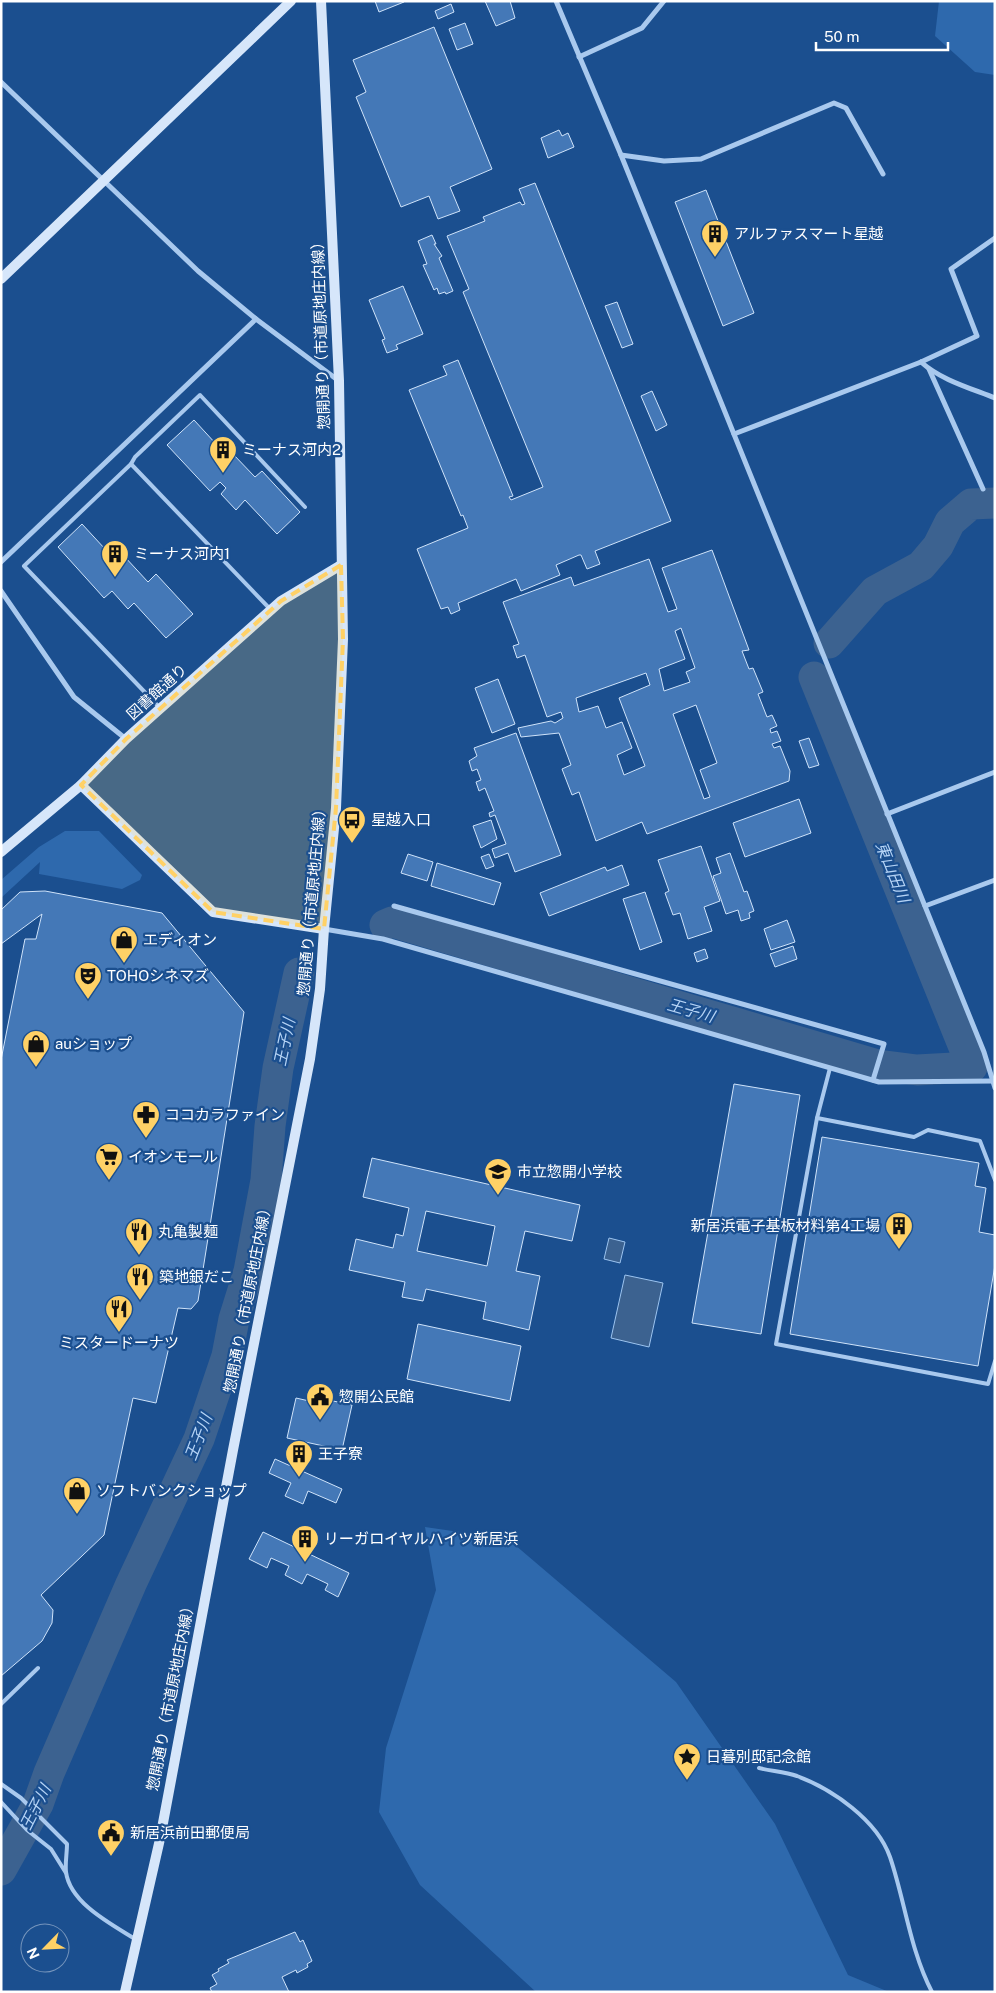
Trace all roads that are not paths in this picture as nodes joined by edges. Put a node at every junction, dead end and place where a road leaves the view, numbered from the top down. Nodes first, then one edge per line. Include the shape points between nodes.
1 (291, 1) edge
2 (321, 1) edge
3 (556, 1) edge
4 (664, 1) edge
5 (579, 57) junction
6 (1, 82) edge
7 (621, 155) junction
8 (883, 174) dead end
9 (105, 181) junction
10 (995, 238) edge
11 (1, 279) edge
12 (256, 319) junction
13 (921, 362) junction
14 (929, 369) junction
15 (339, 381) junction
16 (995, 398) edge
17 (734, 434) junction
18 (131, 464) junction
19 (983, 489) dead end
20 (305, 508) dead end
21 (1, 562) edge
22 (341, 565) junction
23 (1, 591) edge
24 (271, 610) junction
25 (160, 709) junction
26 (126, 739) junction
27 (995, 772) edge
28 (81, 785) junction
29 (887, 814) junction
30 (1, 852) edge
31 (995, 880) edge
32 (394, 906) dead end
33 (925, 906) junction
34 (324, 929) junction
35 (830, 1068) junction
36 (874, 1079) junction
37 (994, 1081) edge
38 (995, 1088) edge
39 (817, 1118) junction
40 (995, 1180) edge
41 (995, 1361) edge
42 (38, 1668) dead end
43 (1, 1704) edge
44 (759, 1768) dead end
45 (1, 1784) edge
46 (1, 1802) edge
47 (66, 1873) junction
48 (137, 1940) junction
49 (125, 1992) edge
50 (932, 1992) edge

1 - 9 street
2 - 15 street, 惣開通り（市道原地庄内線）
3 - 5 street
4 - 5 street via 642,28
5 - 7 street
6 - 9 street
7 - 8 street via 664,162 701,159 834,103 846,108
7 - 17 street
9 - 11 street
9 - 12 street via 198,271
10 - 13 street via 951,269 977,336
12 - 15 street
12 - 21 street
13 - 14 street
13 - 17 street
14 - 16 street
14 - 19 street
15 - 22 street, 惣開通り（市道原地庄内線）
17 - 29 street
18 - 20 lane via 200,395
18 - 24 lane
18 - 25 lane via 24,566
22 - 24 street, 図書館通り
22 - 34 street, 惣開通り（市道原地庄内線） via 343,639 336,808
23 - 26 street via 74,697
24 - 25 street, 図書館通り
25 - 26 street, 図書館通り
26 - 28 street, 図書館通り
27 - 29 street
28 - 30 street, 図書館通り
28 - 34 street via 213,912
29 - 33 street
31 - 33 street
32 - 36 street via 884,1044
33 - 37 street
34 - 35 street via 383,939
34 - 48 street, 惣開通り（市道原地庄内線） via 310,1059 234,1440 160,1839
35 - 36 street
35 - 39 lane
36 - 37 street
37 - 38 street
39 - 40 lane via 914,1137 928,1130 980,1141
39 - 41 lane via 776,1344 988,1384
42 - 43 lane
44 - 50 lane via 796,1776 819,1787 857,1813 881,1838
45 - 47 lane via 21,1798 67,1844
46 - 47 lane via 51,1850
47 - 48 lane via 78,1898 100,1918
48 - 49 street, 惣開通り（市道原地庄内線）

